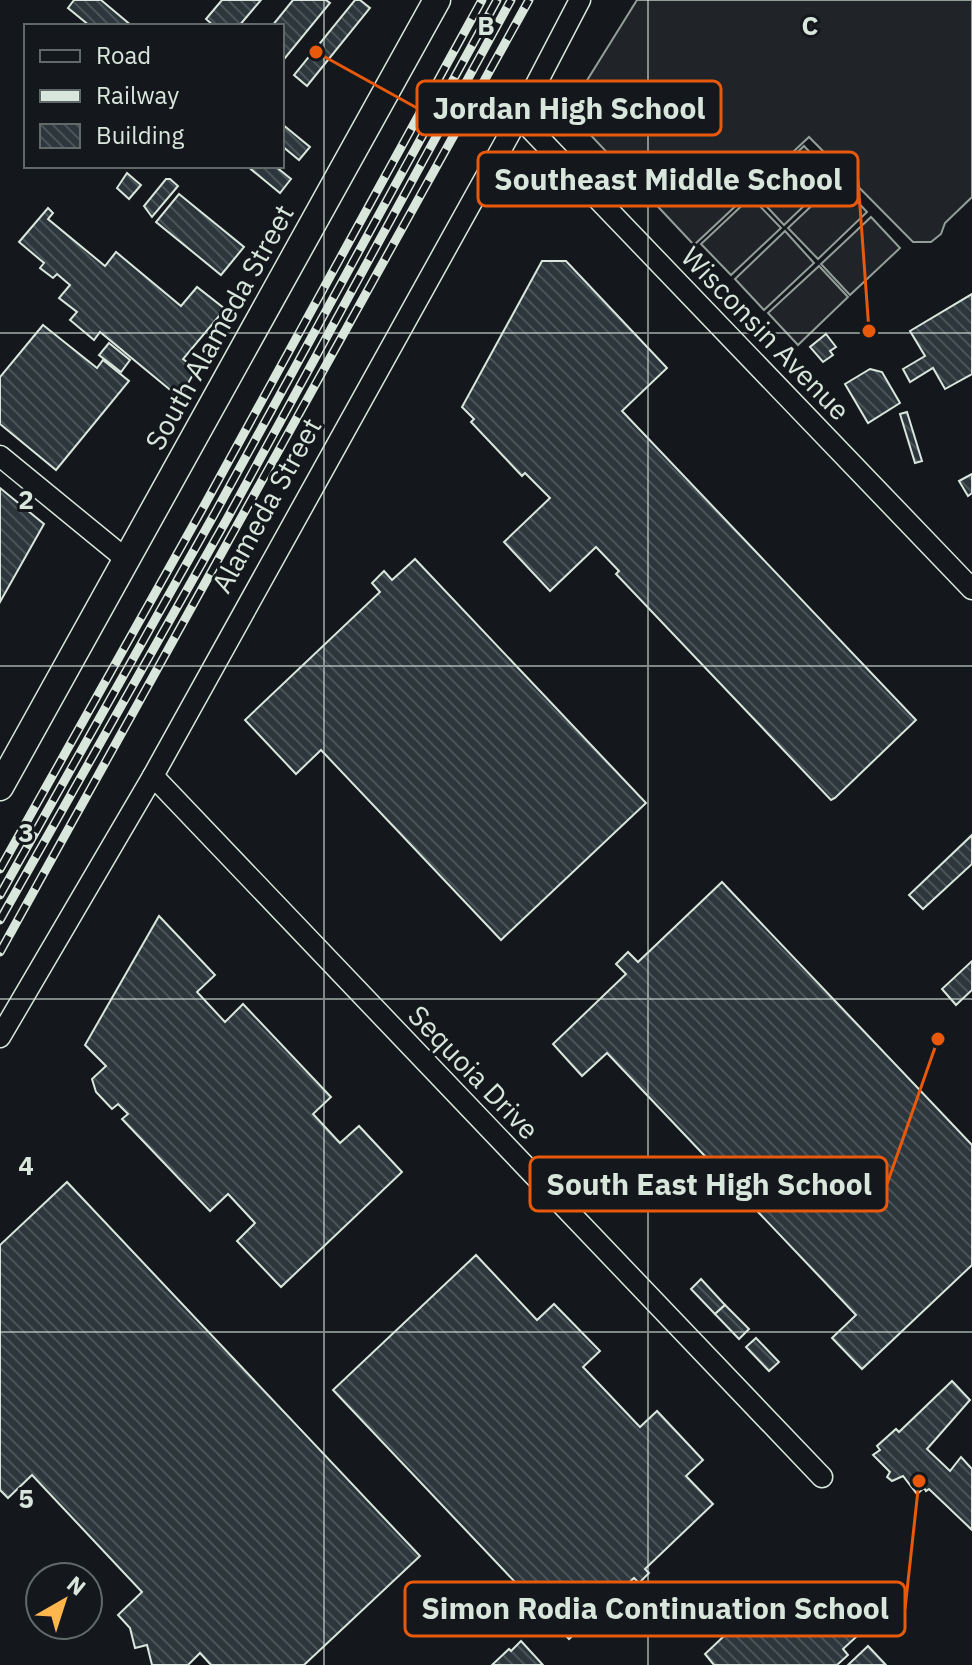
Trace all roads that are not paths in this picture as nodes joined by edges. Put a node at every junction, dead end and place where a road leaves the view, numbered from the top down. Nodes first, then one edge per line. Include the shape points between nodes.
1 (437, 0) edge
2 (580, 0) edge
3 (519, 117) junction
4 (0, 456) edge
5 (127, 560) junction
6 (972, 589) edge
7 (153, 776) junction
8 (0, 787) edge
9 (0, 1037) edge
10 (822, 1477) dead end

1 - 5 main road, South Alameda Street
2 - 3 street, Alameda Street
3 - 6 street, Wisconsin Avenue
3 - 7 street, Alameda Street
4 - 5 street
5 - 8 main road
7 - 9 street, Alameda Street
7 - 10 street, Sequoia Drive

